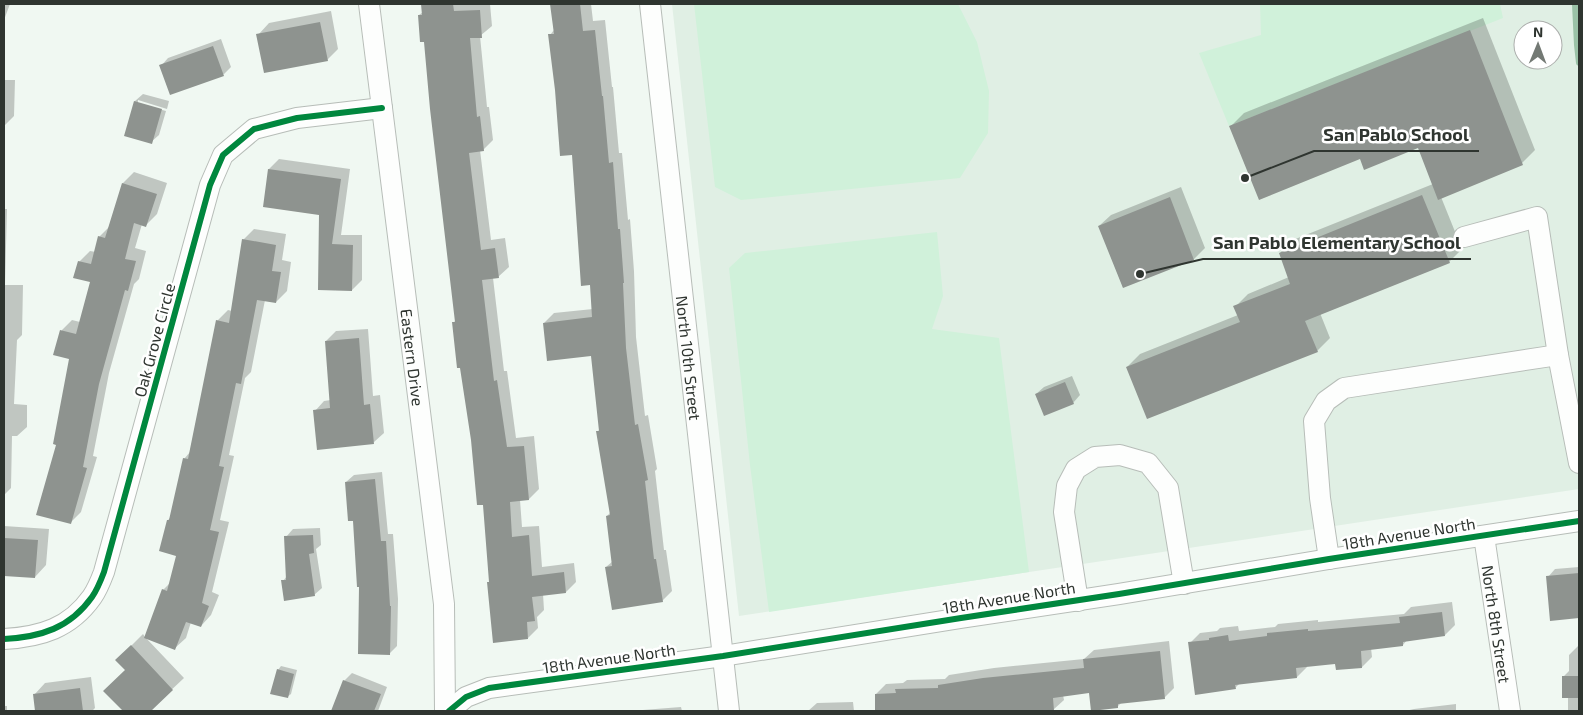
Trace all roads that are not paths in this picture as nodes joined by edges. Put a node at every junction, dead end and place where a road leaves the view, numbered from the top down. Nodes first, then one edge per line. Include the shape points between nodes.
1 (369, 4) edge
2 (650, 4) edge
3 (382, 108) junction
4 (1464, 237) dead end
5 (1558, 356) junction
6 (1579, 463) edge
7 (1579, 521) edge
8 (1484, 536) junction
9 (1329, 559) junction
10 (1184, 584) junction
11 (1078, 601) junction
12 (4, 639) edge
13 (723, 656) junction
14 (445, 711) edge
15 (449, 711) edge
16 (729, 711) edge
17 (1510, 711) edge

1 - 3 street, Eastern Drive
2 - 13 street, North 10th Street
3 - 12 street, Oak Grove Circle via 297,118 254,129 223,155 210,185 104,572 93,596 75,617 54,630
3 - 14 street, Eastern Drive via 444,604
4 - 5 street via 1537,217
5 - 6 street
5 - 9 street via 1344,388 1326,400 1314,421
7 - 8 street, 18th Avenue North
8 - 9 street, 18th Avenue North
8 - 17 street, North 8th Street
9 - 10 street, 18th Avenue North
10 - 11 street, 18th Avenue North
10 - 11 street via 1168,488 1148,463 1120,455 1095,457 1076,469 1067,486 1064,512
11 - 13 street, 18th Avenue North
13 - 15 street, 18th Avenue North via 489,688 466,698
13 - 16 street, North 10th Street

